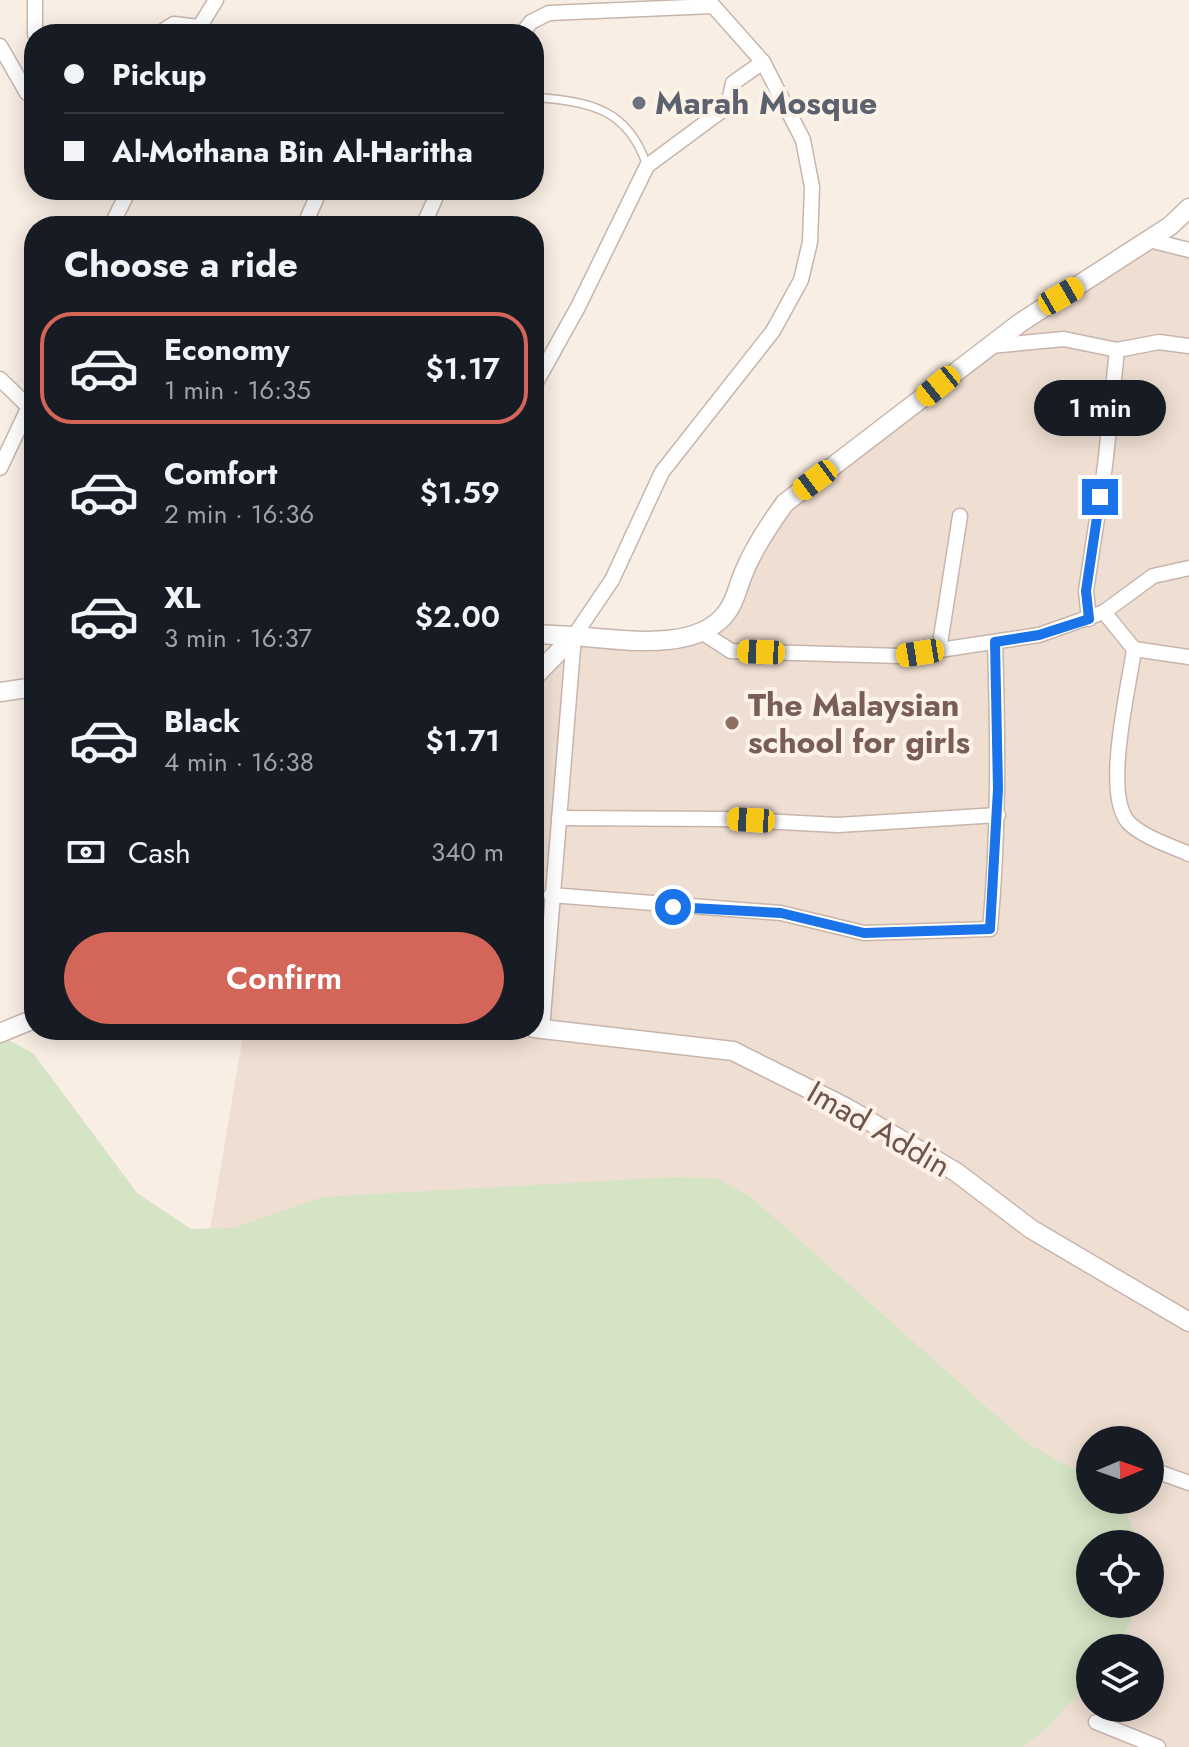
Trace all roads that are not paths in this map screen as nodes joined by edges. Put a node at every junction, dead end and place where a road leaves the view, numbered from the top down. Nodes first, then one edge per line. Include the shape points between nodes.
1 (35, 0) edge
2 (216, 0) edge
3 (710, 3) edge
4 (35, 24) edge
5 (201, 24) edge
6 (530, 24) edge
7 (0, 46) edge
8 (763, 62) junction
9 (24, 88) edge
10 (544, 98) edge
11 (647, 166) junction
12 (1189, 208) edge
13 (1149, 240) junction
14 (1189, 250) edge
15 (990, 346) junction
16 (1189, 346) edge
17 (1117, 350) junction
18 (544, 368) edge
19 (0, 379) edge
20 (24, 398) edge
21 (24, 421) edge
22 (0, 468) edge
23 (960, 516) dead end
24 (1189, 568) edge
25 (1104, 612) junction
26 (1089, 619) junction
27 (700, 631) junction
28 (544, 634) edge
29 (574, 636) junction
30 (995, 642) junction
31 (1134, 649) junction
32 (939, 650) junction
33 (1189, 657) edge
34 (544, 667) edge
35 (24, 688) edge
36 (0, 692) edge
37 (998, 815) junction
38 (559, 818) junction
39 (1189, 854) edge
40 (551, 895) junction
41 (544, 967) edge
42 (24, 1023) edge
43 (544, 1030) edge
44 (0, 1033) edge
45 (1189, 1322) edge
46 (1164, 1474) edge
47 (1189, 1483) edge
48 (1096, 1722) dead end
49 (1158, 1747) edge

1 - 4 street
2 - 5 street
3 - 6 street via 549,13
3 - 8 street
7 - 9 street
8 - 11 street via 733,83 728,106
8 - 29 street via 803,140 812,187 810,242 801,280 745,371 662,472 612,580
10 - 11 lane via 576,101 615,115 638,139
11 - 18 street
12 - 13 street
13 - 14 street
13 - 15 street
15 - 17 street via 1064,339
15 - 27 street via 785,503 758,542 728,612
16 - 17 street via 1159,342
17 - 26 street via 1086,591
19 - 20 street
21 - 22 street
23 - 32 street
24 - 25 street via 1153,576
25 - 26 street
25 - 31 street
26 - 30 street
27 - 29 street via 654,642
27 - 32 street via 733,651 900,656
28 - 29 street
29 - 34 street
29 - 38 street
30 - 32 street
30 - 37 street
31 - 33 street
31 - 39 street via 1117,803 1128,822
35 - 36 street
37 - 38 street via 838,825
37 - 40 street via 990,929 864,933 781,913
38 - 40 street
40 - 41 street
42 - 44 street
43 - 45 street, Imad Addin via 733,1051 943,1164 1031,1229
46 - 47 street
48 - 49 street

